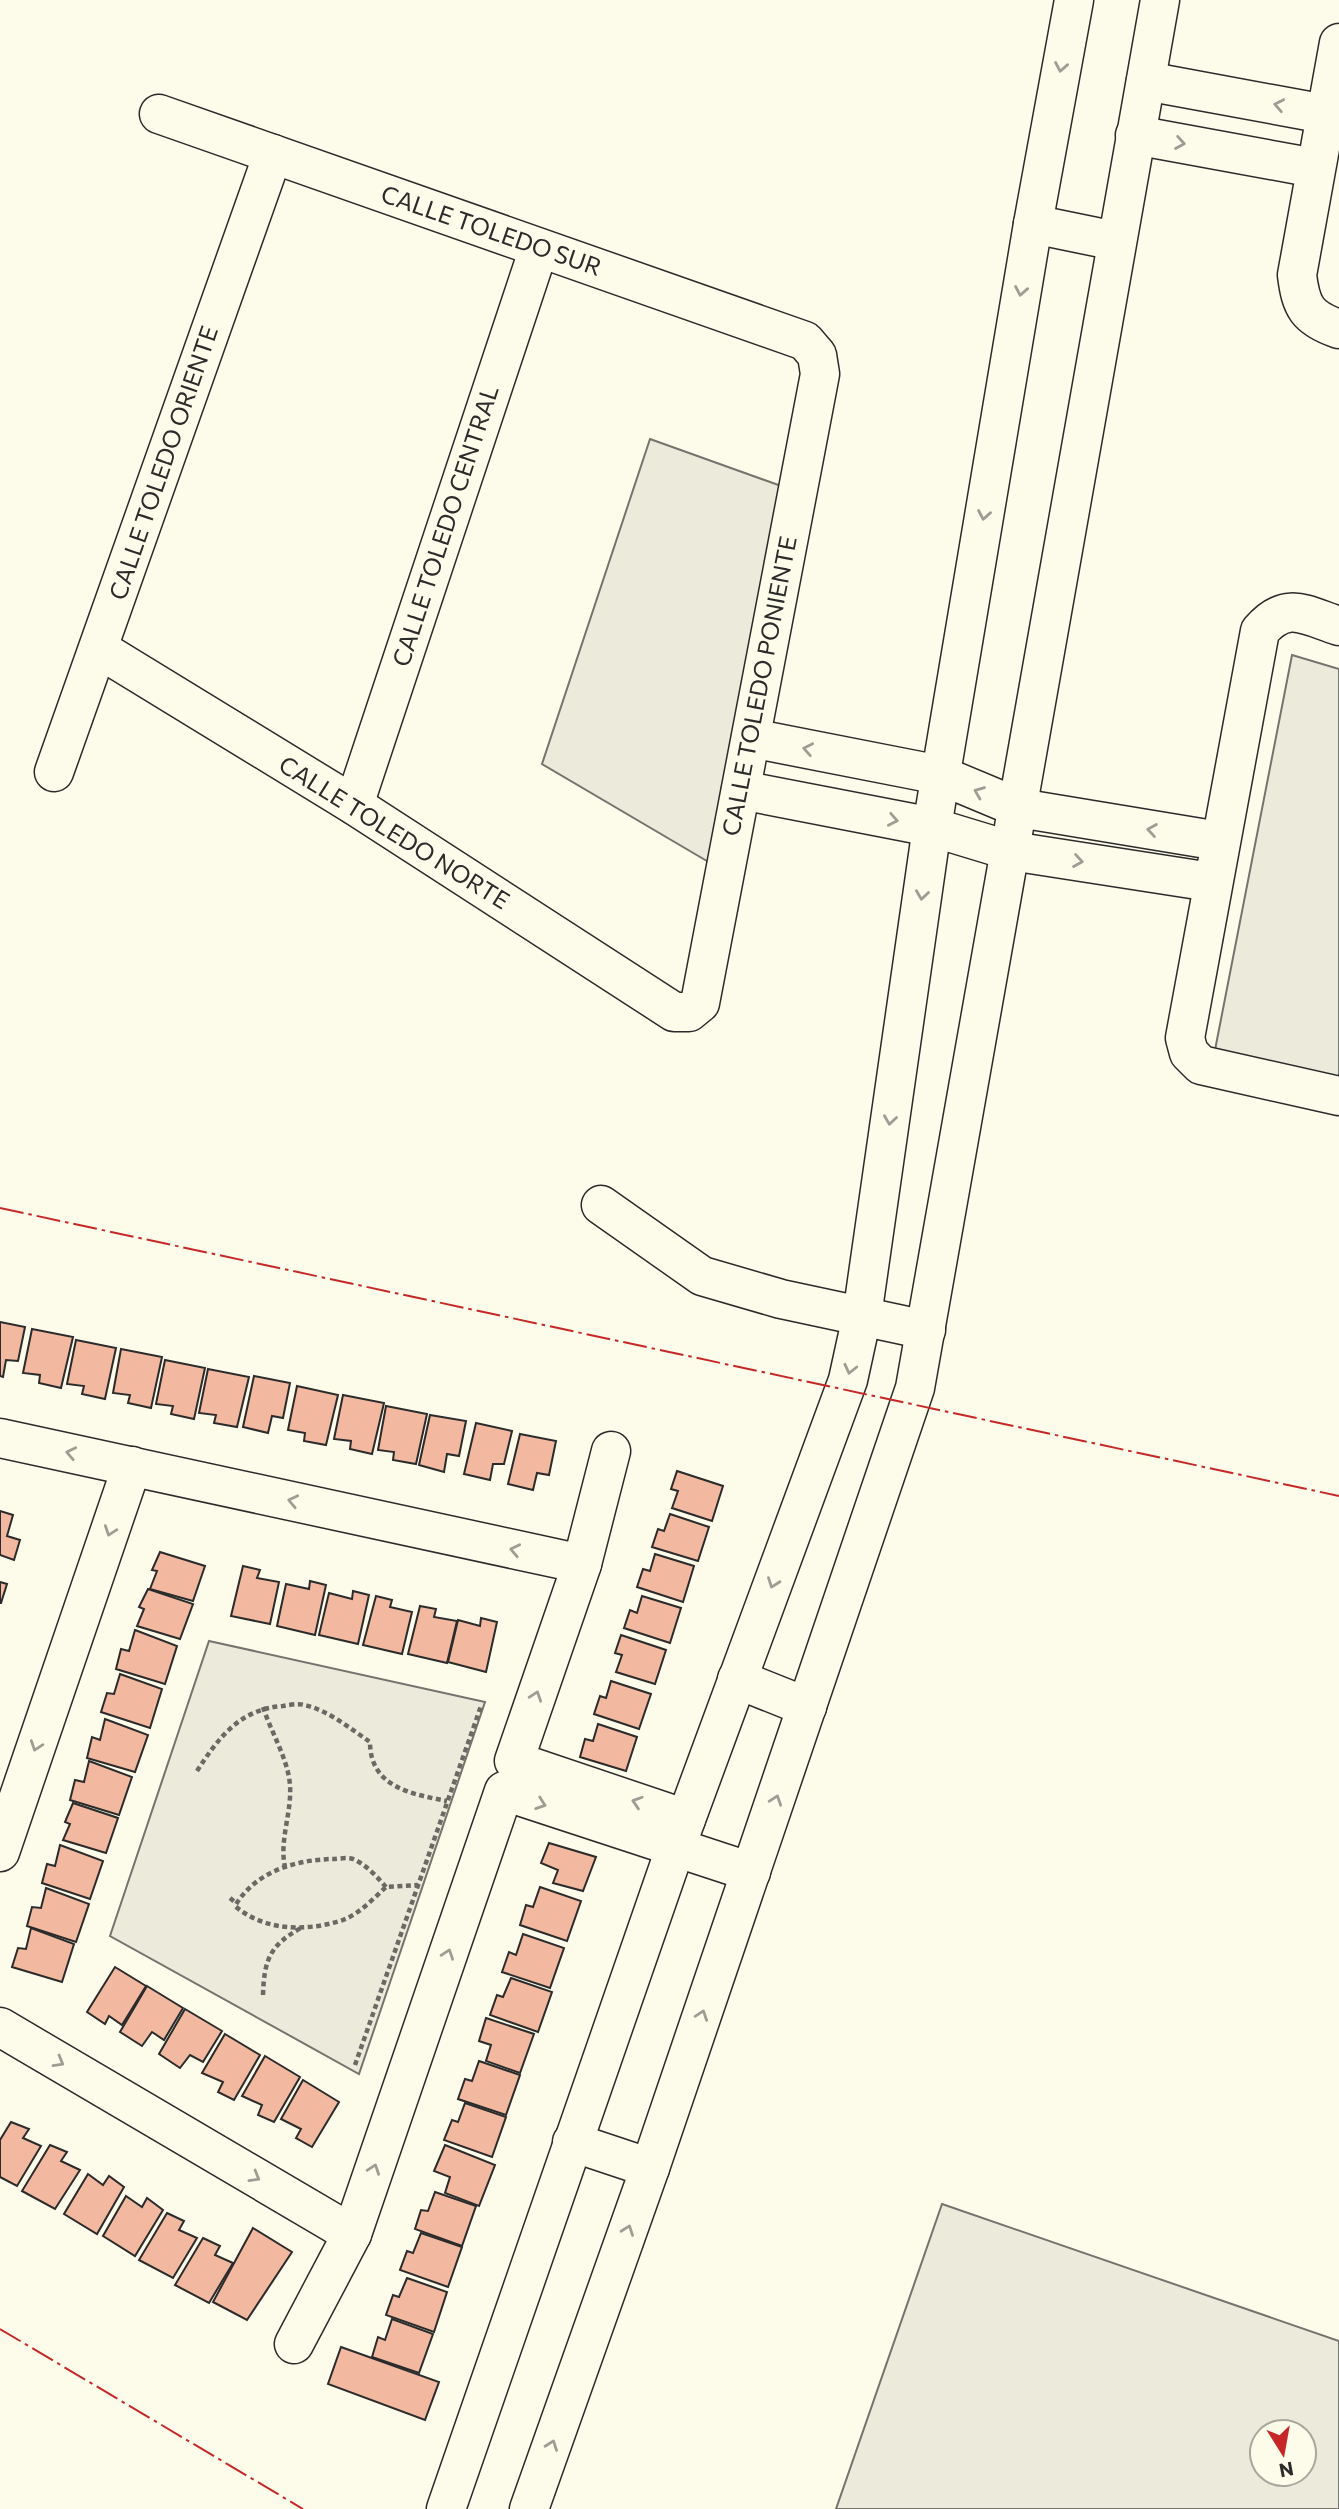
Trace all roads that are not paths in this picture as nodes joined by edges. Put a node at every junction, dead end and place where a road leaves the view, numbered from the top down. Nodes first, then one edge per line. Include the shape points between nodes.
1 (1074, 0) edge
2 (1160, 0) edge
3 (1339, 43) edge
4 (1146, 82) junction
5 (159, 114) dead end
6 (1325, 114) junction
7 (1135, 135) junction
8 (273, 154) junction
9 (1315, 168) junction
10 (1032, 224) junction
11 (1116, 242) junction
12 (539, 248) junction
13 (1339, 328) edge
14 (817, 355) joint
15 (1339, 626) edge
16 (99, 649) junction
17 (751, 738) junction
18 (54, 772) dead end
19 (940, 775) junction
20 (741, 790) junction
21 (354, 805) junction
22 (1019, 808) junction
23 (932, 828) junction
24 (1219, 841) junction
25 (1011, 851) junction
26 (1211, 882) junction
27 (689, 1012) joint
28 (1339, 1096) edge
29 (601, 1205) dead end
30 (862, 1316) junction
31 (926, 1330) junction
32 (0, 1438) edge
33 (611, 1451) dead end
34 (132, 1466) junction
35 (582, 1564) junction
36 (737, 1679) junction
37 (807, 1707) junction
38 (680, 1834) junction
39 (0, 1852) edge
40 (751, 1872) junction
41 (0, 2027) edge
42 (572, 2142) junction
43 (650, 2168) junction
44 (352, 2234) junction
45 (294, 2344) dead end
46 (446, 2509) edge
47 (529, 2509) edge

1 -> 10 street
2 - 4 street
3 - 6 street
6 -> 4 street
4 - 7 street
5 - 8 street, CALLE TOLEDO SUR
6 - 9 street
7 -> 9 street
7 - 11 street
8 - 12 street, CALLE TOLEDO SUR
8 - 16 street, CALLE TOLEDO ORIENTE
9 - 13 street via 1297,275 1301,303 1321,322
10 - 11 street
10 -> 19 street
11 - 22 street
12 - 14 street, CALLE TOLEDO SUR via 805,341
12 - 21 street, CALLE TOLEDO CENTRAL
14 - 17 street, CALLE TOLEDO PONIENTE via 820,374
15 - 24 street via 1294,611 1274,615 1260,631
16 - 18 street, CALLE TOLEDO ORIENTE
16 - 21 street, CALLE TOLEDO NORTE
19 -> 17 street
17 - 20 street, CALLE TOLEDO PONIENTE
22 -> 19 street
19 - 23 street
20 -> 23 street
20 - 27 street, CALLE TOLEDO PONIENTE via 699,1003
21 - 27 street, CALLE TOLEDO NORTE via 674,1012
24 -> 22 street
22 - 25 street
23 - 25 street
23 -> 30 street
24 - 26 street
25 -> 26 street
25 - 31 street
26 - 28 street via 1185,1038 1189,1053 1200,1065
29 - 30 street via 702,1276
30 - 31 street
30 -> 36 street via 848,1380
31 - 37 street via 903,1427
34 -> 32 street
33 - 35 street
35 -> 34 street
34 -> 39 street
38 -> 35 street via 514,1761
36 - 37 street
36 - 38 street
40 -> 37 street
38 - 40 street
38 - 42 street
44 -> 38 street via 504,1791
43 -> 40 street
41 -> 44 street
42 - 43 street
42 - 46 street
47 -> 43 street
44 - 45 street

